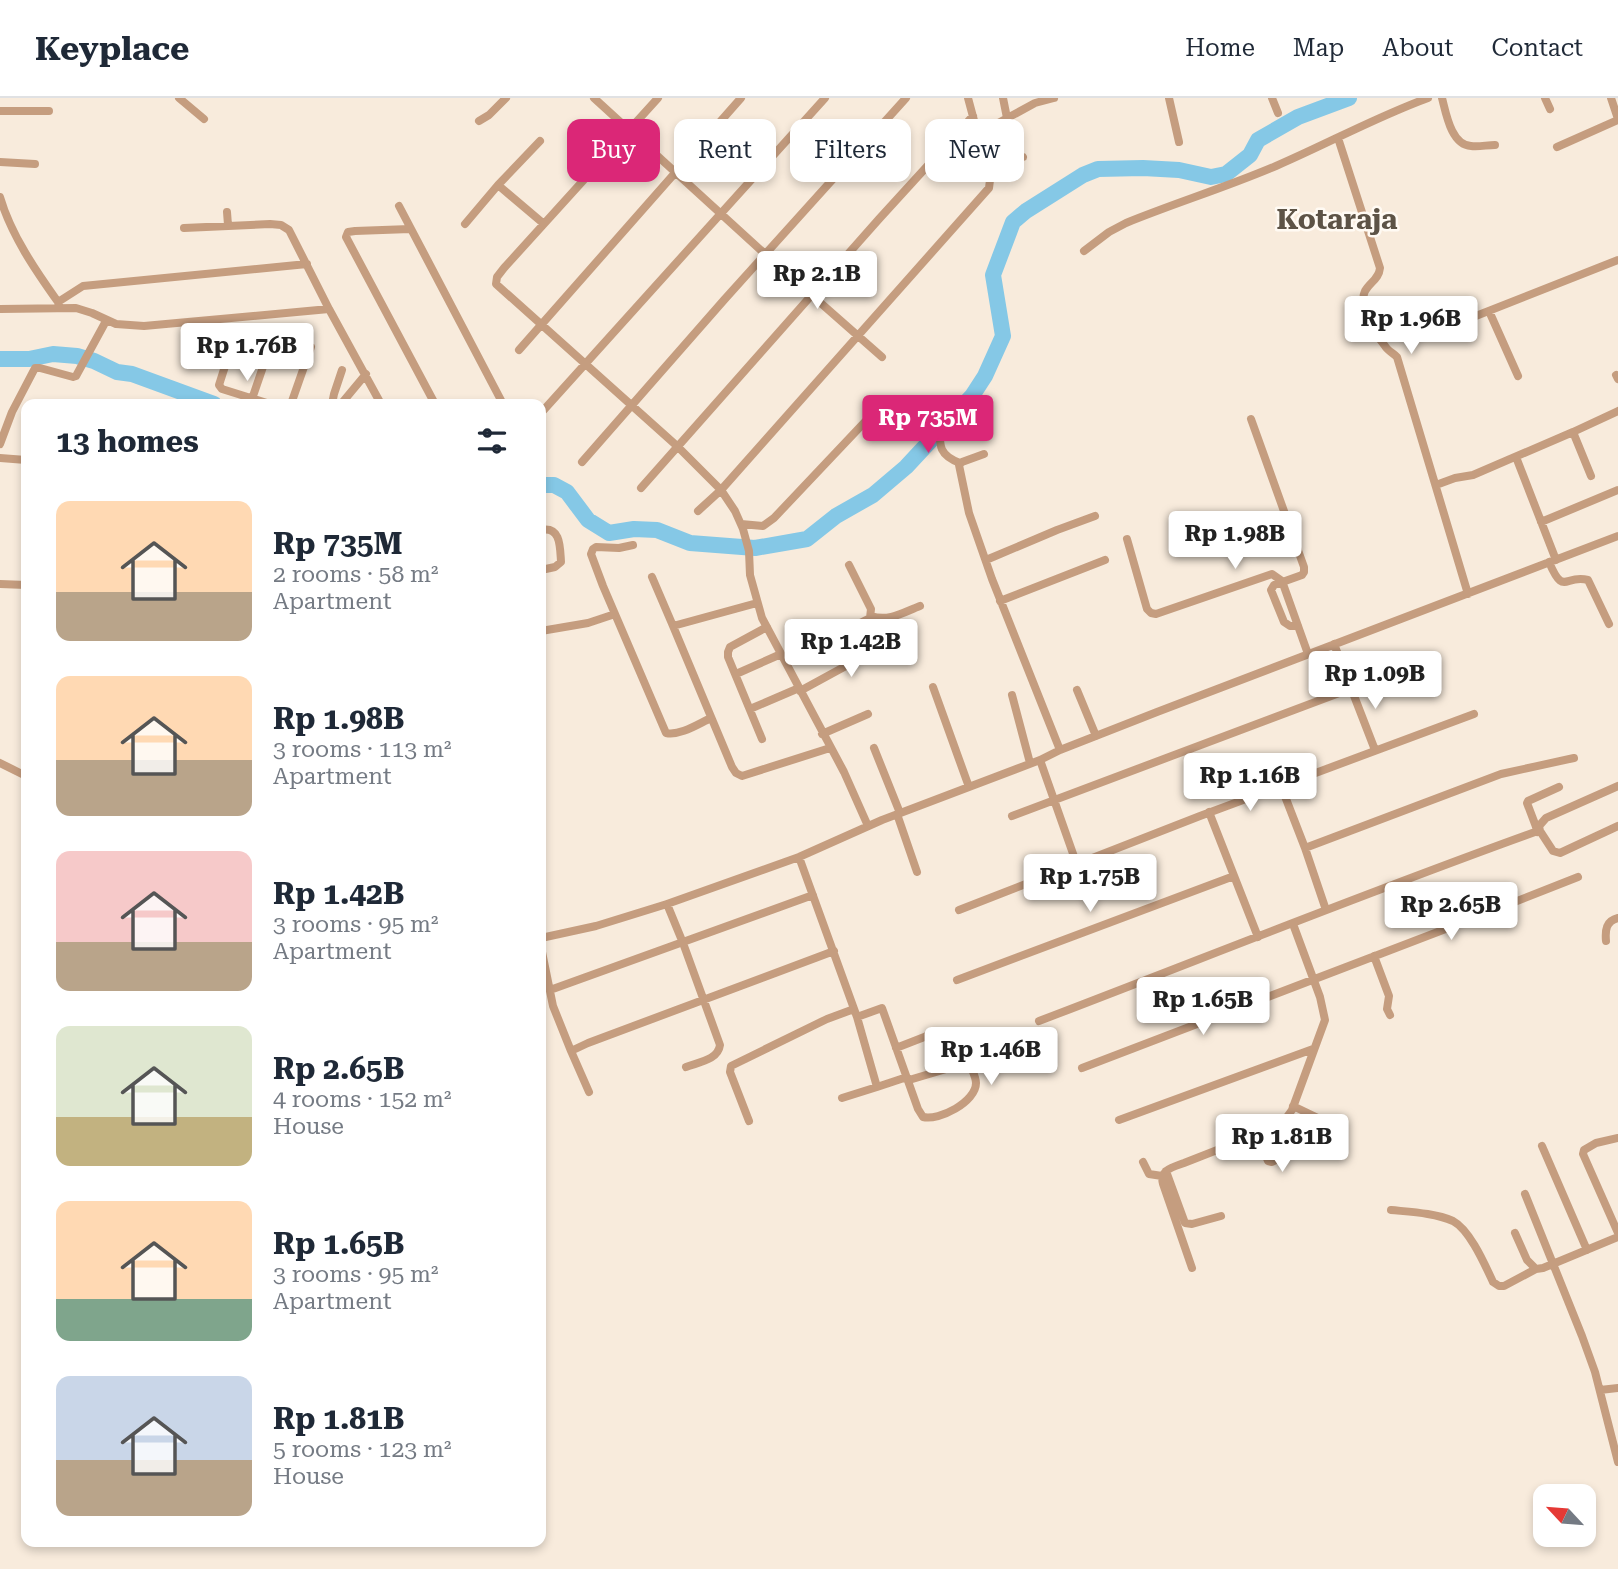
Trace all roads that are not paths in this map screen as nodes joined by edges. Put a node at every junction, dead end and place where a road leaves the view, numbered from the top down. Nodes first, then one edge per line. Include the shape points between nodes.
1 (179, 98) edge
2 (506, 98) edge
3 (594, 98) edge
4 (657, 98) edge
5 (741, 98) edge
6 (825, 98) edge
7 (906, 98) edge
8 (968, 98) edge
9 (1003, 98) edge
10 (1054, 98) edge
11 (1168, 98) edge
12 (1272, 98) edge
13 (1428, 98) edge
14 (1442, 98) edge
15 (1545, 98) edge
16 (1611, 98) edge
17 (1035, 101) edge
18 (1550, 109) dead end
19 (0, 111) edge
20 (49, 111) dead end
21 (1278, 113) dead end
22 (973, 117) joint
23 (1007, 118) joint
24 (204, 119) dead end
25 (617, 119) edge
26 (639, 119) edge
27 (722, 119) edge
28 (1618, 120) edge
29 (479, 121) dead end
30 (1338, 138) junction
31 (541, 141) dead end
32 (1178, 142) dead end
33 (1495, 145) dead end
34 (1557, 147) dead end
35 (660, 159) edge
36 (0, 162) edge
37 (35, 164) dead end
38 (674, 172) joint
39 (582, 182) edge
40 (685, 182) edge
41 (990, 182) edge
42 (498, 185) junction
43 (0, 197) edge
44 (399, 206) dead end
45 (228, 212) dead end
46 (720, 213) junction
47 (465, 224) dead end
48 (544, 224) junction
49 (228, 225) junction
50 (184, 228) dead end
51 (410, 229) junction
52 (1084, 251) dead end
53 (765, 254) junction
54 (1618, 260) edge
55 (307, 264) junction
56 (812, 296) junction
57 (59, 306) junction
58 (0, 309) edge
59 (329, 309) junction
60 (1489, 311) junction
61 (106, 320) junction
62 (541, 324) junction
63 (1453, 325) dead end
64 (857, 335) junction
65 (311, 347) dead end
66 (519, 350) dead end
67 (882, 357) dead end
68 (227, 360) dead end
69 (265, 361) dead end
70 (587, 364) junction
71 (342, 370) dead end
72 (366, 374) junction
73 (1518, 376) dead end
74 (252, 399) joint
75 (293, 399) edge
76 (333, 399) edge
77 (345, 399) edge
78 (378, 399) edge
79 (432, 399) edge
80 (500, 399) edge
81 (632, 405) junction
82 (546, 408) edge
83 (878, 408) dead end
84 (1618, 411) edge
85 (1251, 419) dead end
86 (940, 420) dead end
87 (1573, 432) junction
88 (0, 444) edge
89 (677, 446) junction
90 (984, 454) dead end
91 (1516, 457) junction
92 (0, 458) edge
93 (21, 460) edge
94 (582, 462) dead end
95 (960, 463) junction
96 (1591, 476) dead end
97 (1436, 485) junction
98 (641, 488) dead end
99 (721, 490) junction
100 (1618, 490) edge
101 (698, 511) dead end
102 (1095, 516) dead end
103 (1541, 522) junction
104 (742, 526) junction
105 (546, 529) edge
106 (1618, 537) edge
107 (1127, 539) dead end
108 (633, 545) dead end
109 (986, 560) junction
110 (1105, 560) dead end
111 (1553, 561) junction
112 (849, 565) dead end
113 (546, 569) edge
114 (652, 577) dead end
115 (1282, 581) junction
116 (0, 584) edge
117 (21, 585) edge
118 (1468, 594) junction
119 (1000, 601) junction
120 (757, 603) junction
121 (920, 606) dead end
122 (615, 614) junction
123 (871, 615) junction
124 (1609, 624) dead end
125 (673, 626) junction
126 (1298, 626) junction
127 (767, 628) junction
128 (546, 630) edge
129 (888, 643) dead end
130 (1334, 644) junction
131 (1308, 654) junction
132 (783, 658) junction
133 (1419, 663) dead end
134 (736, 674) junction
135 (933, 688) dead end
136 (1350, 688) junction
137 (799, 689) junction
138 (1077, 690) dead end
139 (1012, 695) dead end
140 (750, 709) junction
141 (868, 714) dead end
142 (1474, 714) dead end
143 (711, 718) junction
144 (822, 734) junction
145 (1096, 736) junction
146 (762, 739) dead end
147 (830, 747) junction
148 (874, 748) dead end
149 (1060, 750) junction
150 (1375, 750) junction
151 (1574, 758) dead end
152 (1040, 760) junction
153 (0, 763) edge
154 (1030, 764) junction
155 (21, 774) edge
156 (1281, 786) junction
157 (1618, 786) edge
158 (969, 787) junction
159 (1559, 787) dead end
160 (1055, 800) junction
161 (1209, 813) junction
162 (899, 814) junction
163 (1012, 817) dead end
164 (868, 826) junction
165 (1618, 826) edge
166 (1539, 831) junction
167 (1305, 848) junction
168 (799, 856) junction
169 (1077, 865) junction
170 (917, 872) dead end
171 (1234, 876) junction
172 (1578, 877) dead end
173 (813, 895) junction
174 (667, 904) junction
175 (959, 910) dead end
176 (1326, 910) junction
177 (1618, 918) edge
178 (1293, 924) junction
179 (546, 937) edge
180 (1258, 937) junction
181 (1606, 940) dead end
182 (683, 943) junction
183 (834, 951) junction
184 (1374, 956) junction
185 (546, 971) edge
186 (1313, 979) junction
187 (957, 980) dead end
188 (550, 990) junction
189 (704, 1000) junction
190 (855, 1013) junction
191 (1390, 1015) dead end
192 (1039, 1021) dead end
193 (932, 1034) dead end
194 (896, 1048) junction
195 (1313, 1049) junction
196 (571, 1051) junction
197 (686, 1067) dead end
198 (1082, 1068) dead end
199 (908, 1079) junction
200 (877, 1087) junction
201 (589, 1092) dead end
202 (842, 1098) dead end
203 (1293, 1106) junction
204 (1320, 1118) dead end
205 (1119, 1120) dead end
206 (749, 1121) dead end
207 (1318, 1130) dead end
208 (1257, 1135) junction
209 (1618, 1138) edge
210 (1542, 1146) dead end
211 (1143, 1162) dead end
212 (1164, 1174) junction
213 (1525, 1194) dead end
214 (1391, 1210) dead end
215 (1221, 1216) dead end
216 (1515, 1233) dead end
217 (1618, 1235) edge
218 (1587, 1250) junction
219 (1553, 1263) junction
220 (1192, 1268) dead end
221 (1536, 1269) junction
222 (1618, 1388) edge
223 (1600, 1390) junction
224 (1614, 1428) edge
225 (1618, 1462) edge

1 - 24 street
2 - 29 street
3 - 25 street
4 - 26 street
5 - 27 street
6 - 46 street
7 - 53 street
8 - 22 street
9 - 23 street
10 - 17 street
11 - 32 street
12 - 21 street
13 - 30 street
14 - 33 street via 1455,136 1463,144
15 - 18 street
16 - 28 street
17 - 23 street
19 - 20 street
22 - 56 street
28 - 34 street
30 - 52 street via 1126,223
30 - 97 street via 1380,268 1364,294 1365,309 1397,358
31 - 42 street
35 - 38 street
36 - 37 street
38 - 62 street
39 - 48 street
40 - 46 street
41 - 64 street via 984,194
42 - 47 street
42 - 48 street
43 - 57 street via 25,251
44 - 51 street
45 - 49 street
46 - 53 street
46 - 70 street
48 - 62 street via 496,281
49 - 50 street
49 - 55 street via 281,225 289,230
51 - 79 street via 355,230 346,237
51 - 80 street
53 - 56 street
53 - 81 street
54 - 60 street
55 - 57 street via 83,286
55 - 59 street
56 - 64 street
56 - 89 street
57 - 58 street
57 - 61 street
59 - 61 street via 144,326
59 - 72 street
60 - 63 street
60 - 73 street
61 - 88 street via 76,376 35,368
62 - 66 street
62 - 70 street
64 - 67 street
64 - 99 street
65 - 75 street
68 - 74 street via 220,387
69 - 74 street
70 - 81 street
70 - 82 street
71 - 76 street
72 - 77 street
72 - 78 street
81 - 89 street
81 - 94 street
83 - 104 street via 774,518 763,526
84 - 87 street
85 - 115 street via 1304,567 1302,575
86 - 95 street via 941,449
87 - 91 street
87 - 96 street
89 - 98 street
89 - 99 street
90 - 95 street
91 - 97 street
91 - 103 street
92 - 93 street
95 - 109 street via 967,506
97 - 118 street
99 - 101 street
99 - 104 street
100 - 103 street
102 - 109 street
103 - 111 street
104 - 120 street
105 - 113 street via 553,530 560,544 561,562
106 - 111 street
107 - 115 street via 1152,613 1272,574
108 - 122 street via 593,549
109 - 119 street
110 - 119 street
111 - 118 street
111 - 124 street via 1560,582 1588,580
112 - 123 street
114 - 125 street
115 - 126 street
115 - 126 street via 1271,590 1284,622
116 - 117 street
118 - 130 street
119 - 149 street
120 - 125 street
120 - 127 street
121 - 123 street via 888,618
122 - 128 street
122 - 143 street via 666,733
123 - 132 street via 857,626
125 - 143 street
126 - 131 street
127 - 132 street
127 - 134 street via 729,649
129 - 137 street
130 - 131 street
130 - 136 street
131 - 145 street
132 - 134 street
132 - 137 street
133 - 136 street
134 - 140 street
135 - 158 street
136 - 150 street
136 - 160 street
137 - 140 street
137 - 144 street
138 - 145 street
139 - 154 street
140 - 146 street
141 - 144 street
142 - 150 street
143 - 147 street via 732,767 740,775
144 - 147 street
145 - 149 street
147 - 164 street
148 - 162 street
149 - 152 street
150 - 156 street
151 - 167 street via 1501,774
152 - 154 street
152 - 160 street
153 - 155 street
154 - 158 street
156 - 161 street
156 - 167 street
157 - 166 street via 1546,818
158 - 162 street
159 - 166 street via 1527,803
160 - 163 street
160 - 169 street
161 - 169 street
161 - 171 street
162 - 164 street
162 - 170 street
164 - 168 street
165 - 166 street via 1560,853 1553,851
166 - 176 street
167 - 176 street
168 - 173 street
168 - 174 street
169 - 175 street
171 - 180 street
171 - 187 street
172 - 184 street
173 - 182 street
173 - 183 street
174 - 179 street
174 - 182 street
176 - 178 street
177 - 181 street via 1605,929
178 - 180 street
178 - 186 street
180 - 192 street
182 - 188 street
182 - 189 street
183 - 189 street
183 - 190 street
184 - 186 street
184 - 191 street via 1389,996
185 - 188 street
186 - 195 street via 1325,1020
186 - 198 street
188 - 196 street
189 - 196 street
189 - 197 street via 719,1050 715,1056
190 - 194 street via 882,1008
190 - 200 street
190 - 206 street via 827,1019 732,1066 730,1072
193 - 194 street
194 - 199 street
195 - 203 street
195 - 205 street
196 - 201 street
199 - 199 street via 926,1119 959,1107 976,1085 971,1067 963,1064
199 - 200 street
200 - 202 street
203 - 204 street
203 - 208 street via 1281,1125
207 - 208 street via 1306,1145 1272,1163
208 - 212 street
209 - 217 street via 1589,1146 1583,1154
210 - 218 street
211 - 212 street via 1149,1174
212 - 215 street via 1185,1223
212 - 220 street via 1163,1184
213 - 219 street
214 - 221 street via 1452,1221 1465,1233 1499,1286
216 - 221 street
217 - 218 street
218 - 219 street
219 - 221 street
219 - 223 street
222 - 223 street
223 - 224 street
224 - 225 street

